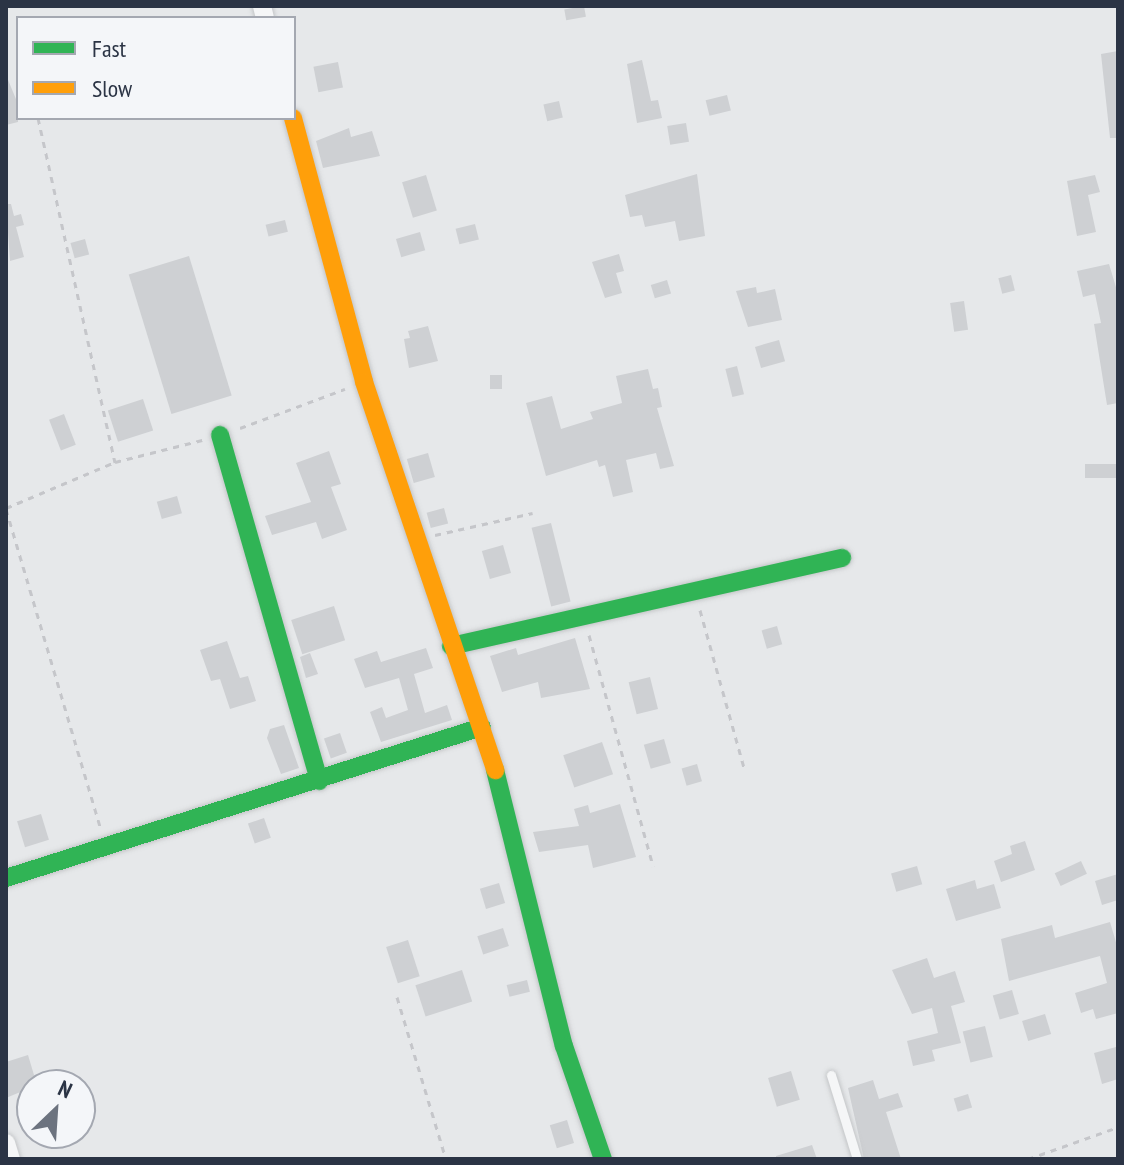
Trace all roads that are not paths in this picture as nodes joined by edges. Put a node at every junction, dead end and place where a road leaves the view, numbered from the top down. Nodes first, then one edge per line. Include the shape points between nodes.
1 (294, 120) edge
2 (220, 435) road end
3 (842, 558) dead end
4 (451, 646) junction
5 (482, 727) junction
6 (319, 781) junction
7 (6, 878) edge
8 (831, 1075) dead end
9 (6, 1143) edge
10 (11, 1159) edge
11 (603, 1159) edge
12 (857, 1159) edge

1 - 4 street via 364,382
2 - 6 street
3 - 4 street
4 - 5 street
5 - 6 street
5 - 11 street via 564,1046
6 - 7 street
8 - 12 lane
9 - 10 street

